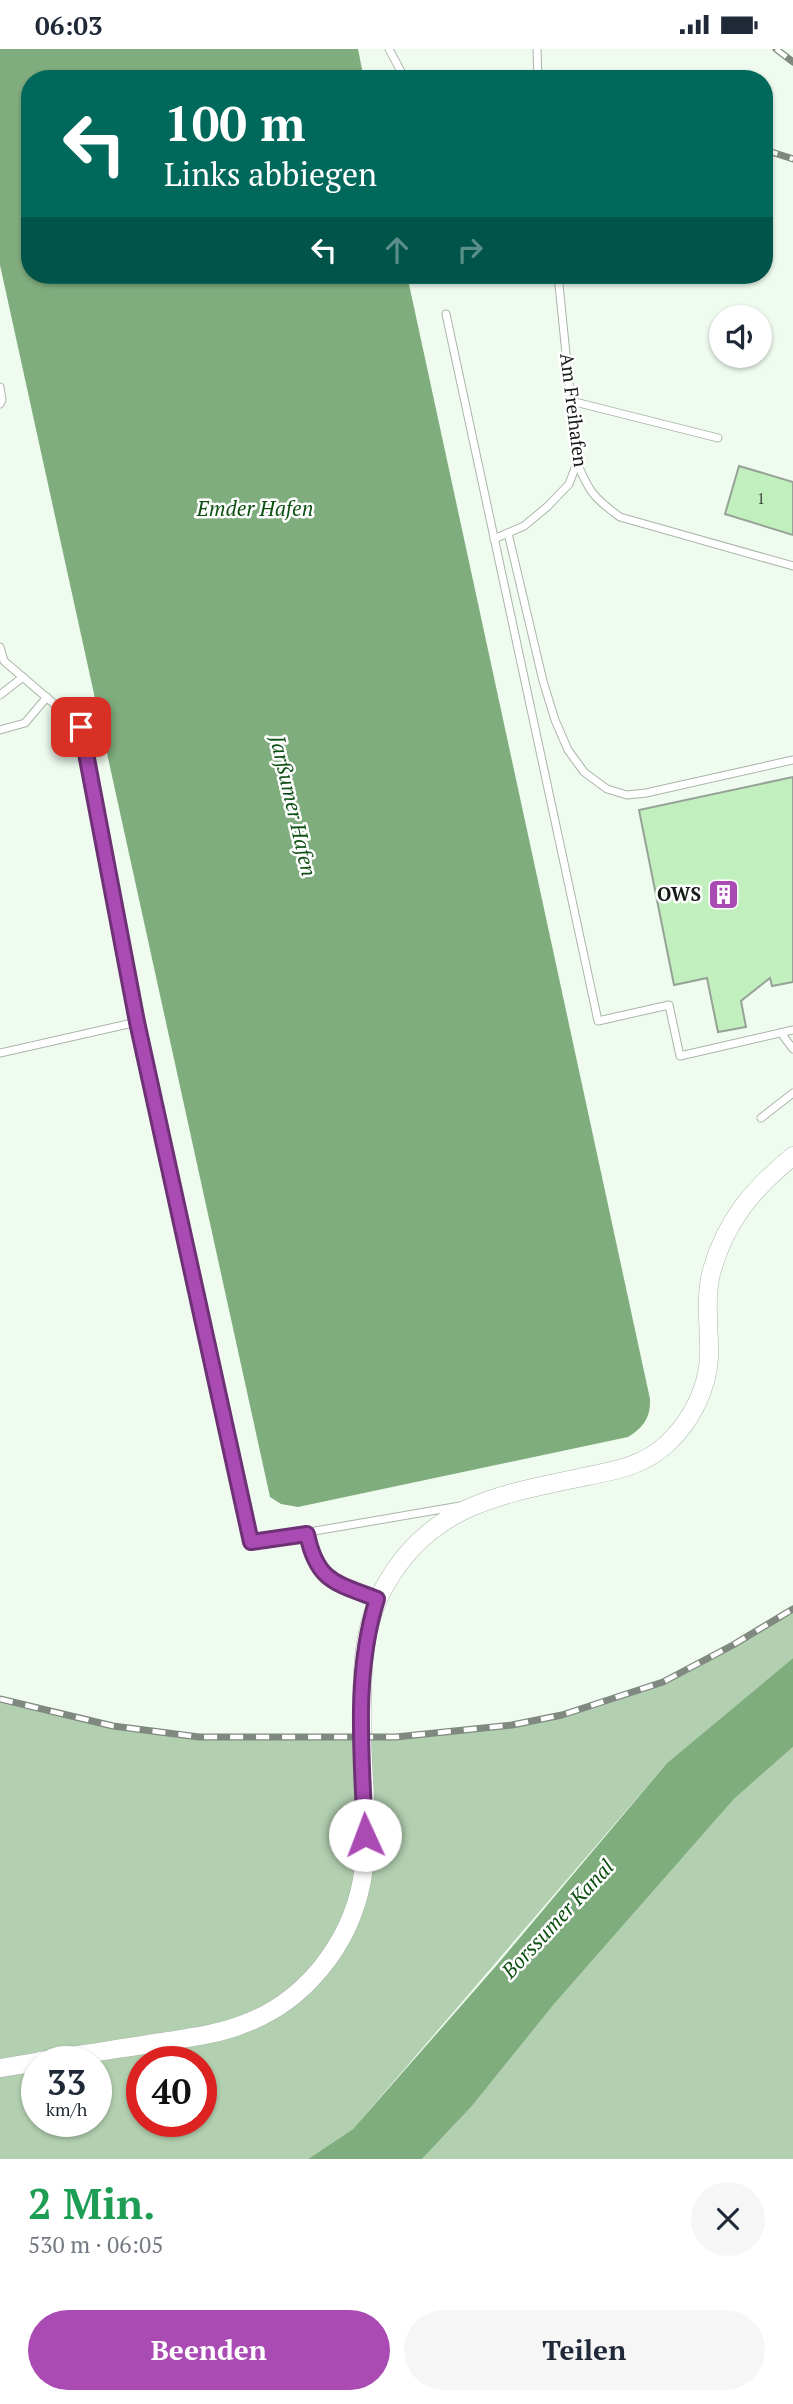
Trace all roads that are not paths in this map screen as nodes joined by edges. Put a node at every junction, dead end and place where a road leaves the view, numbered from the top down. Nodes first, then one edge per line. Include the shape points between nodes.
1 (389, 49) edge
2 (537, 49) edge
3 (400, 70) edge
4 (538, 70) edge
5 (559, 284) edge
6 (446, 313) dead end
7 (0, 387) edge
8 (571, 401) junction
9 (0, 404) edge
10 (718, 438) dead end
11 (577, 463) junction
12 (508, 533) junction
13 (494, 538) junction
14 (793, 566) edge
15 (0, 647) edge
16 (23, 677) junction
17 (0, 695) edge
18 (47, 697) junction
19 (0, 730) edge
20 (793, 760) edge
21 (137, 1022) junction
22 (793, 1030) edge
23 (781, 1033) junction
24 (793, 1049) edge
25 (0, 1053) edge
26 (793, 1093) edge
27 (761, 1118) dead end
28 (793, 1156) edge
29 (478, 1503) junction
30 (307, 1534) junction
31 (377, 1599) junction
32 (112, 2050) edge
33 (21, 2065) edge
34 (0, 2068) edge

1 - 3 lane
2 - 4 lane
5 - 8 lane, Am Freihafen
6 - 13 lane
7 - 9 lane
8 - 10 lane
8 - 11 lane, Am Freihafen
11 - 12 lane via 569,484 548,506
11 - 14 lane, Am Freihafen via 586,488 620,517
12 - 13 lane
12 - 20 lane via 555,720 584,772 607,789 627,795
13 - 23 lane via 598,1021 669,1005 680,1056
15 - 16 lane via 4,661
16 - 17 lane
16 - 18 lane
18 - 19 lane via 25,723
18 - 21 lane via 81,727
21 - 25 lane
21 - 30 lane via 251,1542
22 - 23 lane
23 - 24 lane
26 - 27 lane
28 - 29 street via 753,1190 720,1246 709,1287 706,1374 698,1402 680,1430 653,1456 625,1469
29 - 30 lane
29 - 31 street via 440,1523 409,1550
30 - 31 lane via 322,1573
31 - 32 street via 362,1678 362,1876 341,1940 309,1982 260,2018 196,2036
33 - 34 street

